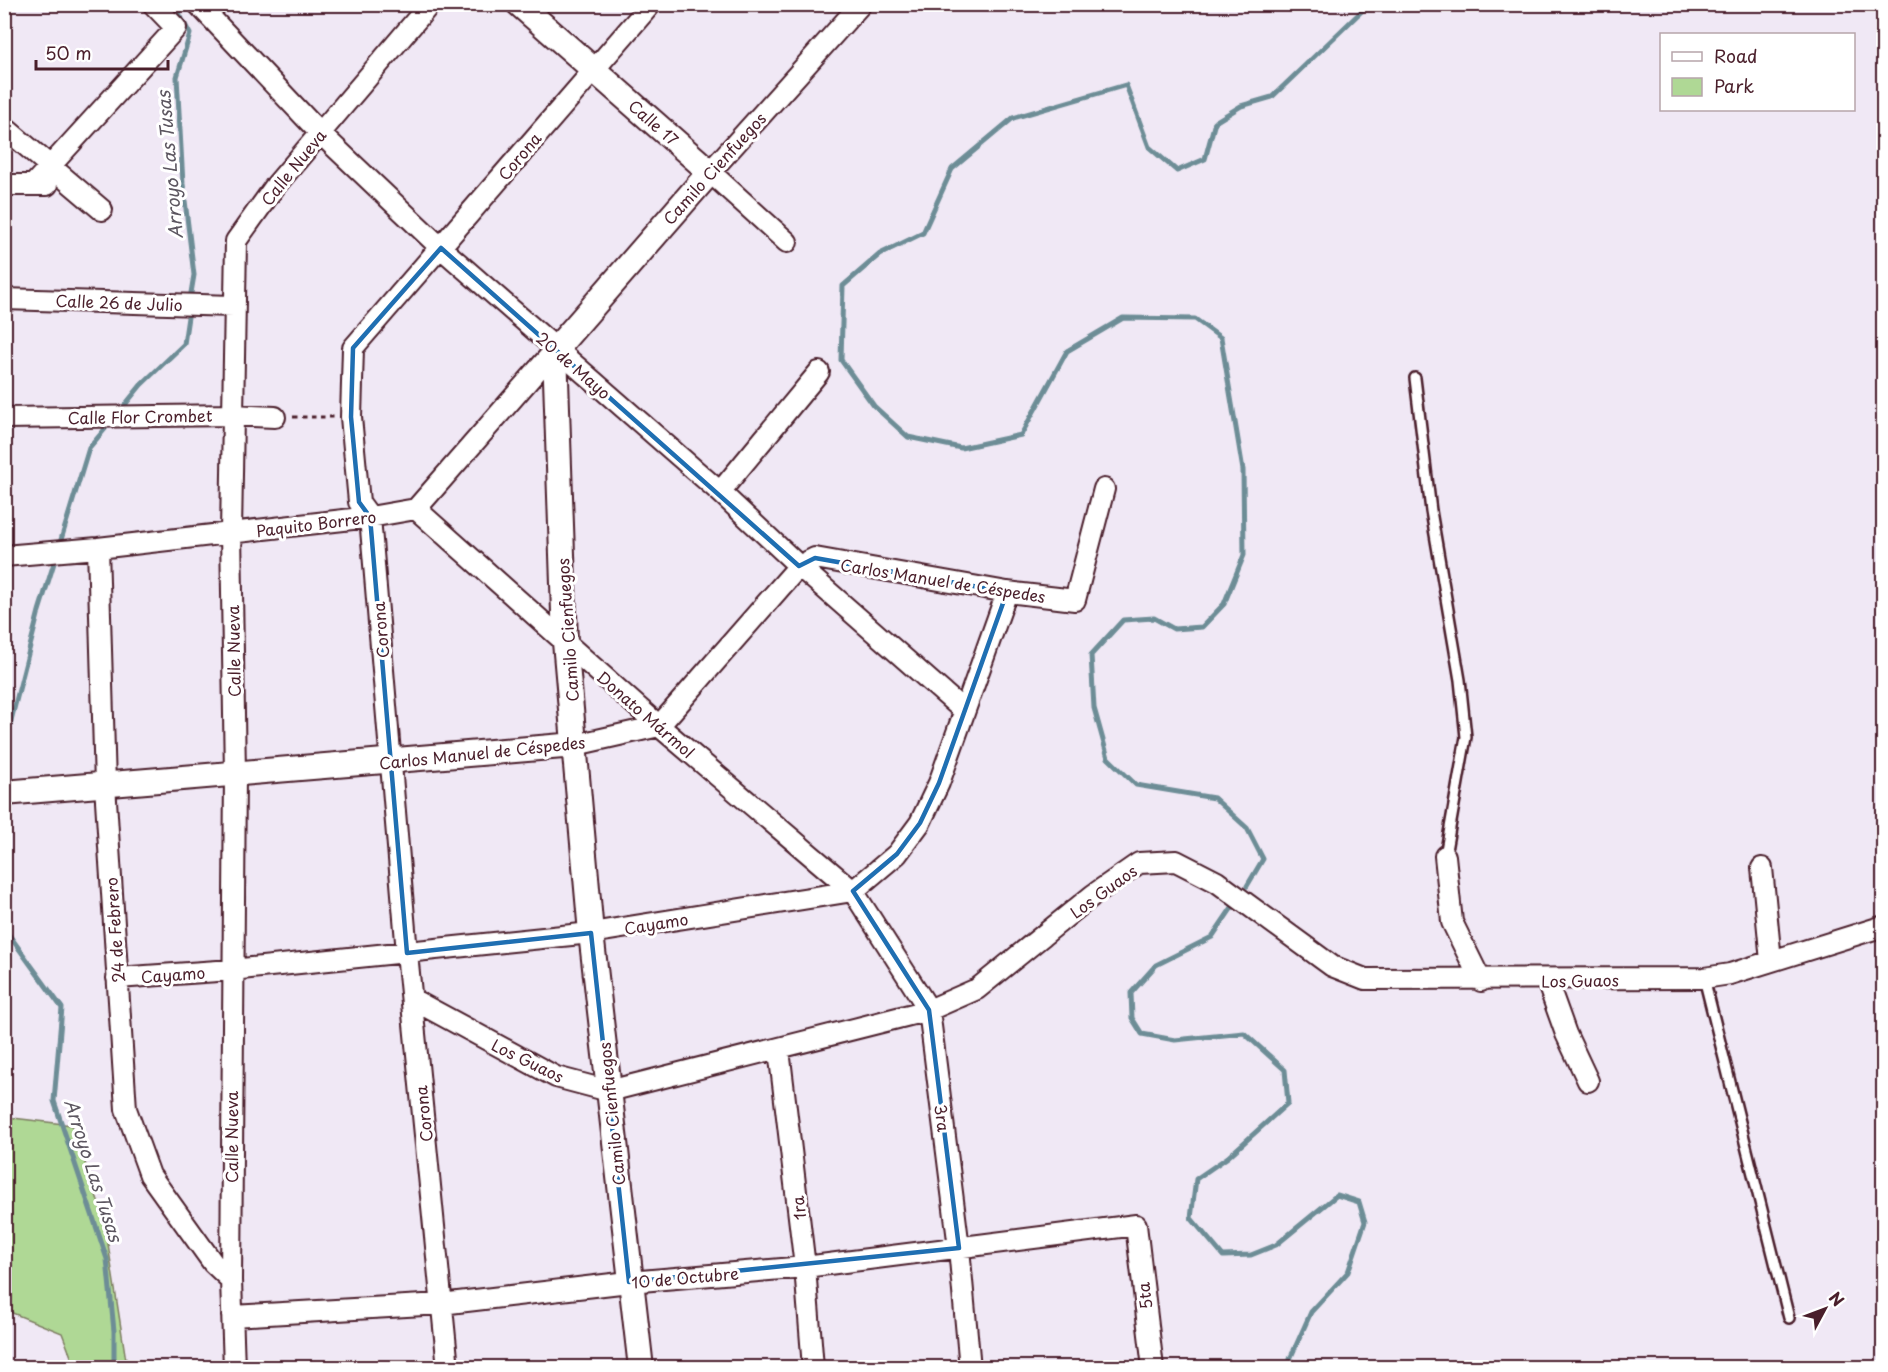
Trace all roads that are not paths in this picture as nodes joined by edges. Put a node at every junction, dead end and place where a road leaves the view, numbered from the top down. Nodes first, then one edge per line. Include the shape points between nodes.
1 (153, 4) edge
2 (198, 4) edge
3 (430, 4) edge
4 (519, 4) edge
5 (651, 4) edge
6 (861, 4) edge
7 (593, 69) junction
8 (4, 127) edge
9 (320, 132) junction
10 (49, 165) junction
11 (710, 172) junction
12 (4, 185) edge
13 (33, 185) junction
14 (72, 185) junction
15 (102, 210) dead end
16 (787, 242) dead end
17 (441, 248) junction
18 (4, 299) edge
19 (233, 306) junction
20 (555, 350) junction
21 (819, 372) dead end
22 (1415, 378) dead end
23 (233, 415) junction
24 (275, 417) road end
25 (4, 418) edge
26 (1104, 489) dead end
27 (720, 492) junction
28 (416, 509) junction
29 (370, 517) junction
30 (231, 532) junction
31 (98, 548) junction
32 (4, 556) edge
33 (799, 566) junction
34 (1006, 592) junction
35 (565, 642) junction
36 (963, 711) junction
37 (659, 726) junction
38 (575, 745) junction
39 (392, 761) junction
40 (236, 774) junction
41 (105, 785) junction
42 (16, 793) edge
43 (1445, 856) joint
44 (1762, 868) dead end
45 (853, 891) junction
46 (1884, 926) edge
47 (591, 933) junction
48 (407, 953) junction
49 (1771, 961) junction
50 (232, 970) junction
51 (117, 978) junction
52 (1704, 978) junction
53 (1481, 981) junction
54 (1547, 981) junction
55 (412, 999) junction
56 (929, 1010) junction
57 (779, 1050) junction
58 (1588, 1081) dead end
59 (609, 1091) junction
60 (1136, 1225) joint
61 (959, 1248) junction
62 (805, 1267) junction
63 (231, 1280) junction
64 (629, 1282) junction
65 (441, 1304) junction
66 (232, 1316) junction
67 (1789, 1318) dead end
68 (234, 1368) edge
69 (448, 1368) edge
70 (641, 1368) edge
71 (813, 1368) edge
72 (970, 1368) edge
73 (1153, 1368) edge

1 - 10 street via 176,28
2 - 9 street, 20 de Mayo
3 - 9 street, Calle Nueva
4 - 7 street, Calle 17
5 - 7 street, Corona
6 - 11 street, Camilo Cienfuegos
7 - 11 street, Calle 17
7 - 17 street, Corona
8 - 10 street
9 - 17 street, 20 de Mayo
9 - 19 street, Calle Nueva via 236,241
10 - 13 street
10 - 14 street
11 - 16 street, Calle 17
11 - 20 street, Camilo Cienfuegos
12 - 13 street
13 - 14 street
14 - 15 street
17 - 20 street, 20 de Mayo
17 - 29 street, Corona via 353,348 351,417 359,502
18 - 19 street, Calle 26 de Julio
19 - 23 street, Calle Nueva
20 - 27 street, 20 de Mayo
20 - 28 street
20 - 35 street, Camilo Cienfuegos
21 - 27 street
22 - 43 lane via 1431,511 1461,680 1466,737
23 - 24 street, Calle Flor Crombet
23 - 25 street, Calle Flor Crombet
23 - 30 street, Calle Nueva
26 - 34 street, Carlos Manuel de Céspedes via 1075,600
27 - 33 street, 20 de Mayo
28 - 29 street, Paquito Borrero
28 - 35 street, Donato Mármol
29 - 30 street, Paquito Borrero
29 - 39 street, Corona
30 - 31 street, Paquito Borrero
30 - 40 street, Calle Nueva
31 - 32 street, Paquito Borrero
31 - 41 street, 24 de Febrero
33 - 34 street, Carlos Manuel de Céspedes via 815,558
33 - 36 street, 20 de Mayo
33 - 37 street
34 - 36 street
35 - 37 street, Donato Mármol
35 - 38 street, Camilo Cienfuegos
36 - 45 street via 939,783 920,823 897,854
37 - 38 street, Carlos Manuel de Céspedes
37 - 45 street, Donato Mármol
38 - 39 street, Carlos Manuel de Céspedes
38 - 47 street, Camilo Cienfuegos
39 - 40 street, Carlos Manuel de Céspedes
39 - 48 street, Corona
40 - 41 street, Carlos Manuel de Céspedes
40 - 50 street, Calle Nueva
41 - 42 street, Carlos Manuel de Céspedes
41 - 51 street, 24 de Febrero
43 - 53 street via 1452,922
44 - 49 street
45 - 47 street, Cayamo
45 - 56 street, 3ra
46 - 49 street, Los Guaos
47 - 48 street, Cayamo
47 - 59 street, Camilo Cienfuegos
48 - 50 street, Cayamo
48 - 55 street, Corona
49 - 52 street, Los Guaos
50 - 51 street, Cayamo
50 - 63 street, Calle Nueva
51 - 63 street, 24 de Febrero via 126,1108 150,1175 213,1263
52 - 54 street, Los Guaos
52 - 67 lane
53 - 54 street, Los Guaos
53 - 56 street, Los Guaos via 1365,980 1332,966 1217,882 1176,861 1139,863 977,989
54 - 58 street
55 - 59 street, Los Guaos via 556,1077
55 - 65 street, Corona
56 - 57 street, Los Guaos
56 - 61 street, 3ra
57 - 59 street, Los Guaos
57 - 62 street, 1ra
59 - 64 street, Camilo Cienfuegos
60 - 61 street, 10 de Octubre
60 - 73 street, 5ta
61 - 62 street, 10 de Octubre
61 - 72 street, 3ra
62 - 64 street, 10 de Octubre
62 - 71 street, 1ra
63 - 66 street, Calle Nueva
64 - 65 street, 10 de Octubre
64 - 70 street, Camilo Cienfuegos
65 - 66 street, 10 de Octubre
65 - 69 street, Corona
66 - 68 street, Calle Nueva

